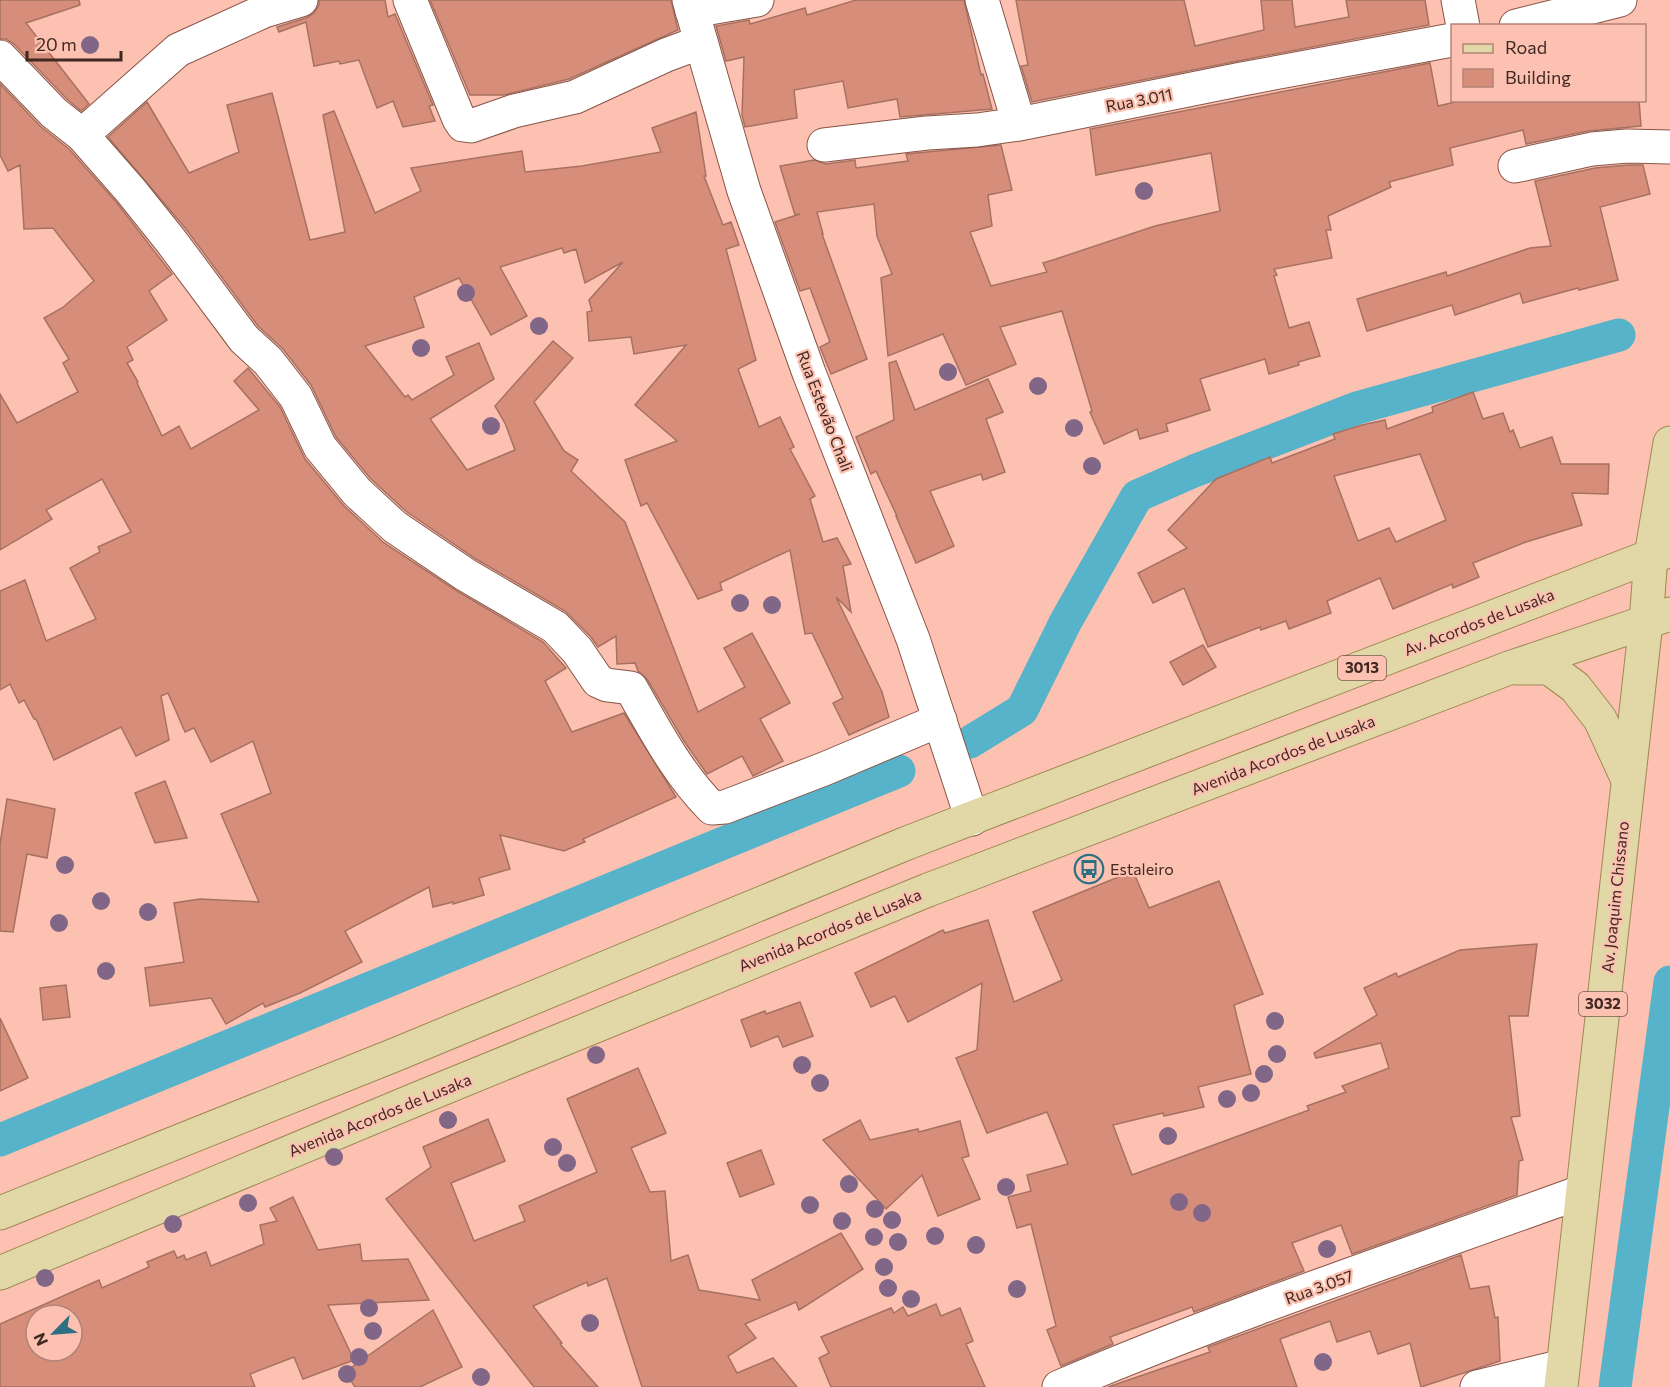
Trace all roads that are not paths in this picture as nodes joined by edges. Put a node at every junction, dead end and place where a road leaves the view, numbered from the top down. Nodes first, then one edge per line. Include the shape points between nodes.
1 (301, 0) edge
2 (410, 0) edge
3 (758, 0) edge
4 (982, 0) edge
5 (1458, 0) edge
6 (1620, 0) edge
7 (691, 6) edge
8 (1463, 24) edge
9 (1524, 24) edge
10 (1451, 40) edge
11 (701, 42) junction
12 (0, 57) edge
13 (1019, 124) junction
14 (82, 135) junction
15 (824, 145) dead end
16 (1670, 147) edge
17 (1515, 166) dead end
18 (1670, 443) edge
19 (1660, 554) edge
20 (1658, 618) edge
21 (1509, 668) junction
22 (940, 720) junction
23 (1628, 780) junction
24 (972, 819) junction
25 (1581, 1192) junction
26 (0, 1214) edge
27 (0, 1273) edge
28 (1562, 1377) edge
29 (1059, 1387) edge
30 (1477, 1387) edge

1 - 14 street via 264,11 178,50
2 - 11 street via 463,125 575,97
3 - 7 street
4 - 13 street
5 - 8 street
6 - 9 street
7 - 11 street, Rua Estevão Chali
10 - 13 street, Rua 3.011
11 - 22 street, Rua Estevão Chali via 744,191
12 - 14 street via 54,113
13 - 15 street, Rua 3.011
14 - 22 street via 171,241 244,339 274,368 296,397 320,447 357,492 395,527 466,575 555,627 598,681 631,688 676,764 712,808 725,807 824,769
16 - 17 street via 1592,148
18 - 19 main road, Av. Joaquim Chissano / 3032
19 - 20 main road, Av. Joaquim Chissano / 3032
19 - 24 main road, Av. Acordos de Lusaka / 3013
20 - 21 main road, Avenida Acordos de Lusaka
20 - 23 main road, Av. Joaquim Chissano / 3032
21 - 23 main road via 1549,668 1575,687 1600,719
21 - 27 main road, Avenida Acordos de Lusaka via 928,890
22 - 24 street, Rua Estevão Chali
23 - 25 main road, Av. Joaquim Chissano / 3032
24 - 26 main road
25 - 28 main road, Av. Joaquim Chissano / 3032
25 - 29 street, Rua 3.057 via 1202,1330
28 - 30 street

